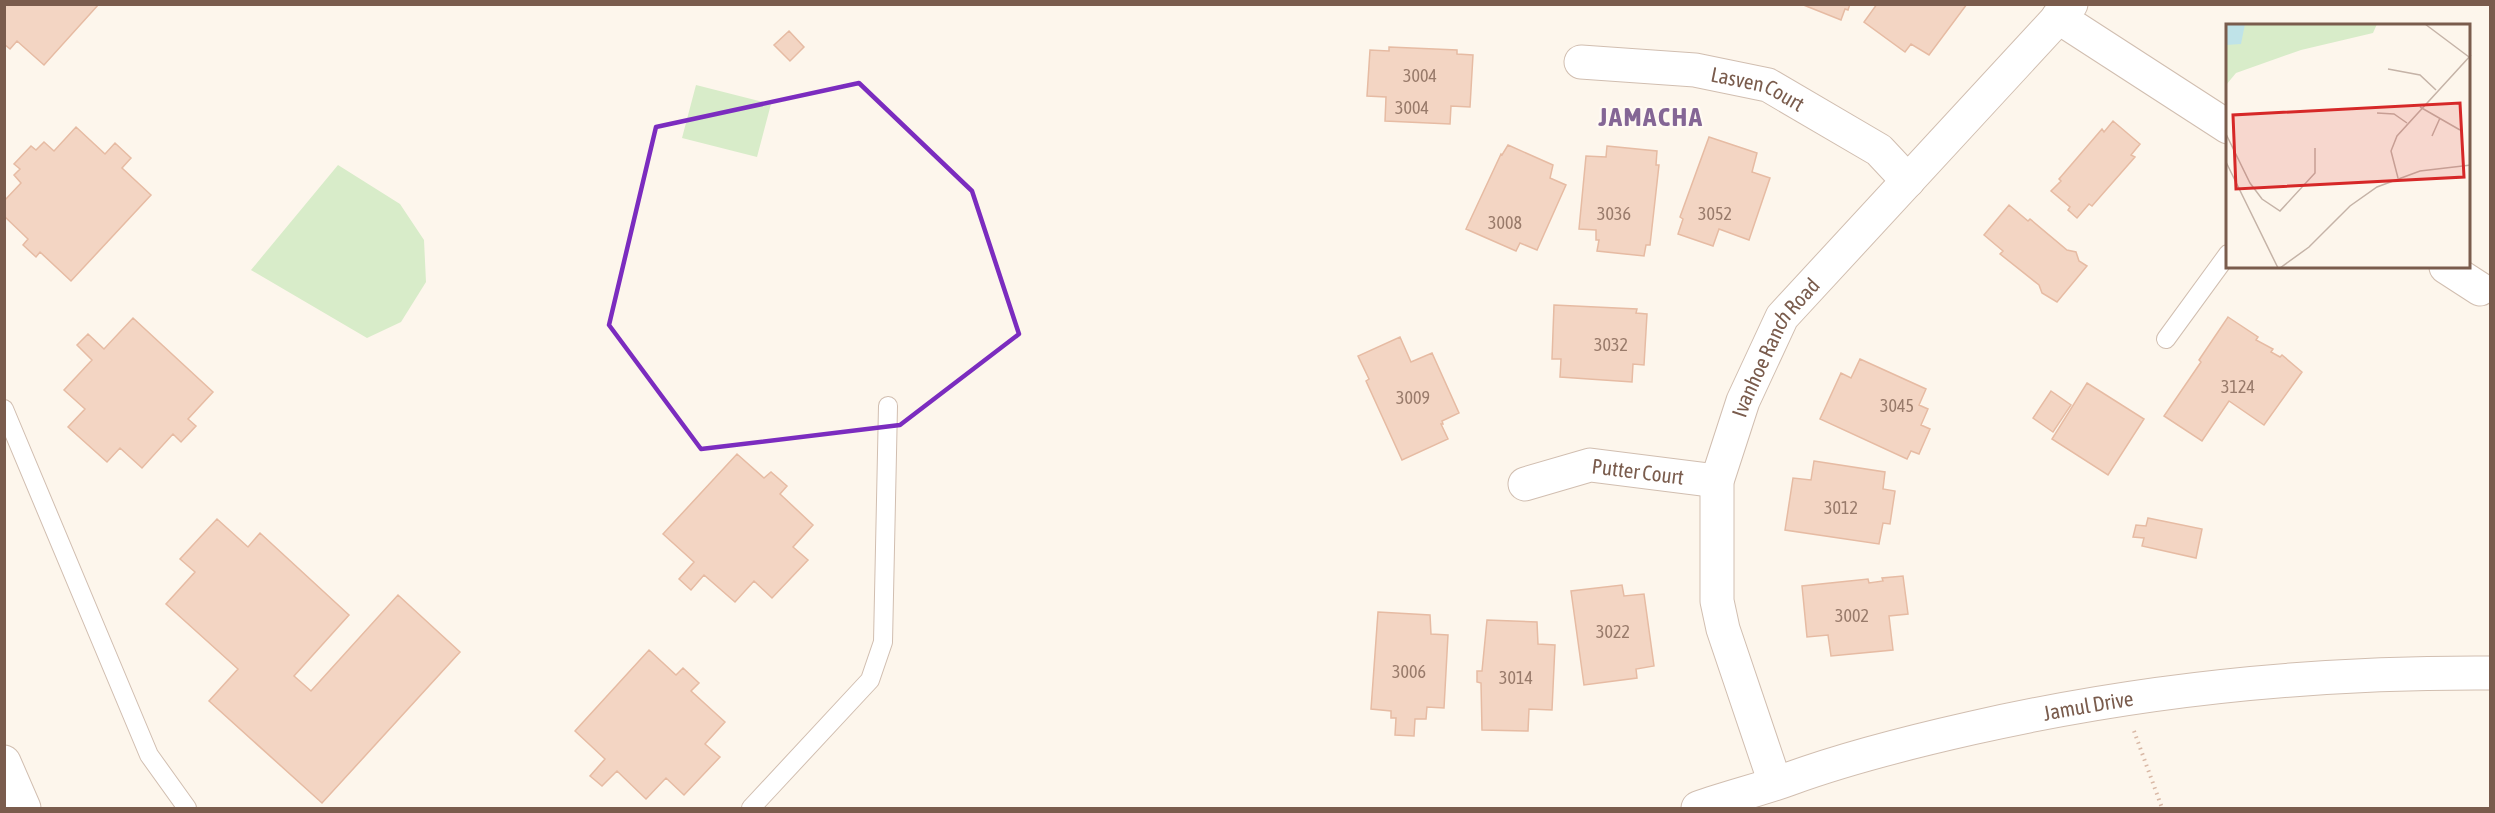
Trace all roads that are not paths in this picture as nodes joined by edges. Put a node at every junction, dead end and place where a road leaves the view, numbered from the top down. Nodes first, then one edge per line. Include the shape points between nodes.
1 (2065, 11) edge
2 (1581, 62) dead end
3 (2226, 126) edge
4 (1908, 181) junction
5 (2226, 260) edge
6 (2448, 268) edge
7 (2480, 289) dead end
8 (2166, 339) dead end
9 (888, 406) dead end
10 (4, 409) edge
11 (1717, 481) junction
12 (1525, 484) dead end
13 (2490, 673) edge
14 (4, 762) edge
15 (1775, 783) junction
16 (24, 808) edge
17 (187, 808) edge
18 (751, 808) edge
19 (1698, 808) edge

1 - 3 street
1 - 4 street, Ivanhoe Ranch Road
2 - 4 street, Lasven Court via 1695,70 1767,85 1879,150
4 - 11 street, Ivanhoe Ranch Road via 1782,317 1743,401
5 - 8 lane
6 - 7 street
9 - 18 lane via 883,642 870,680
10 - 17 lane via 149,755
11 - 12 street, Putter Court via 1590,465
11 - 15 street, Ivanhoe Ranch Road via 1717,601
13 - 15 street, Jamul Drive via 2319,677 2123,699 1912,741
14 - 16 street
15 - 19 street, Jamul Drive

